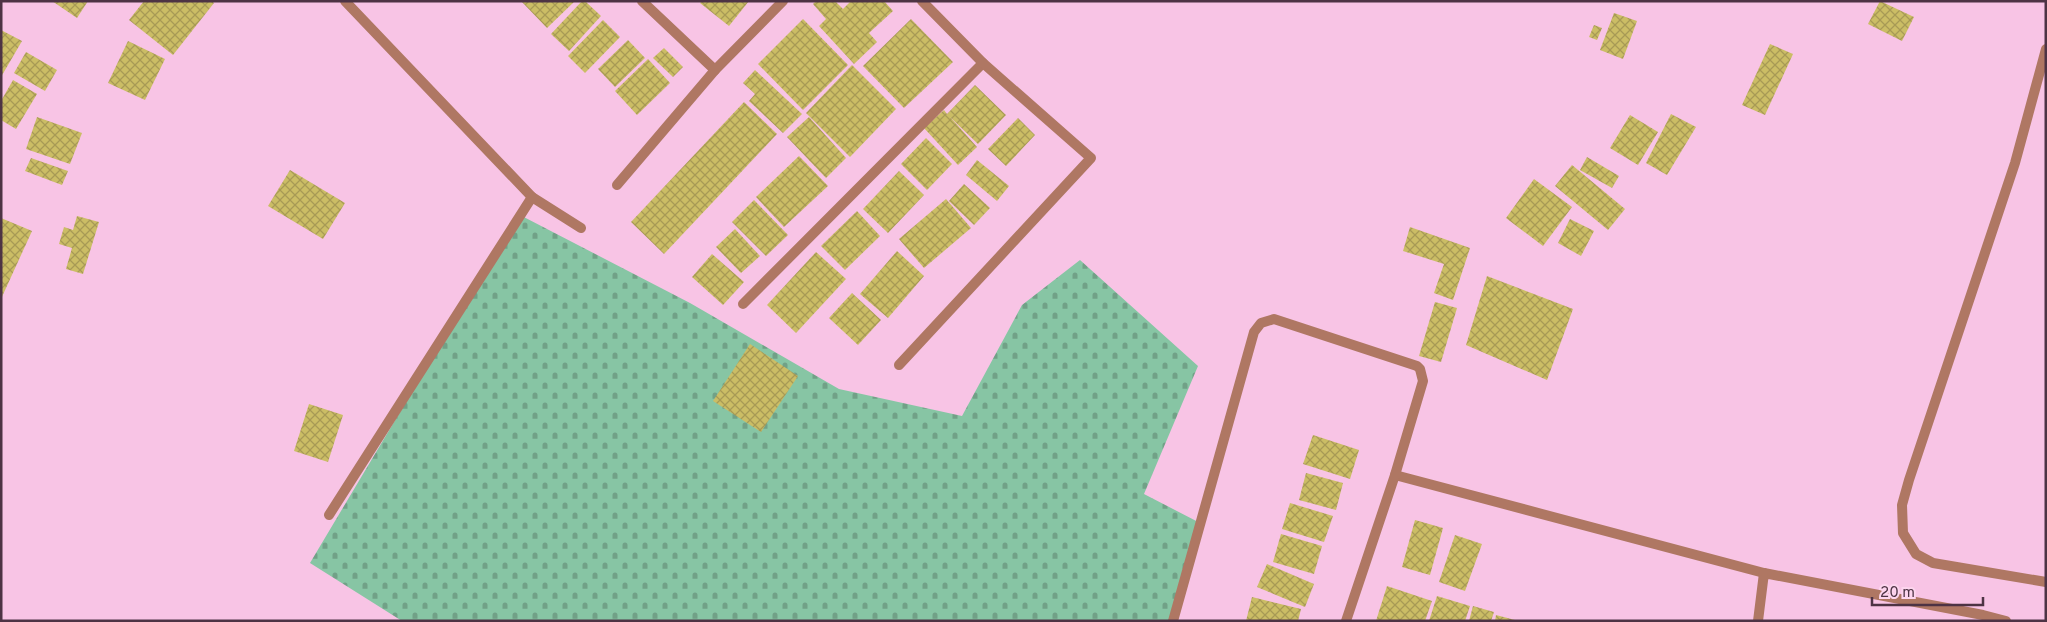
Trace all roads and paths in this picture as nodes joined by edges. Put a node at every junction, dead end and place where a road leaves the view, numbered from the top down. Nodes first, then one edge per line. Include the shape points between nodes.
1 (345, 1) edge
2 (642, 1) edge
3 (783, 1) edge
4 (922, 1) edge
5 (2046, 48) edge
6 (983, 63) junction
7 (715, 70) junction
8 (617, 185) dead end
9 (532, 197) junction
10 (581, 228) dead end
11 (743, 304) dead end
12 (899, 365) dead end
13 (1395, 475) junction
14 (329, 515) dead end
15 (1764, 573) junction
16 (2046, 582) edge
17 (1983, 618) edge
18 (1173, 621) edge
19 (1346, 621) edge
20 (1758, 621) edge
21 (2006, 621) edge

1 - 9 street
2 - 7 street
3 - 7 street
4 - 6 street
5 - 16 street via 2015,163 1902,505 1903,533 1916,554 1933,563
6 - 11 street
6 - 12 street via 1091,158
7 - 8 street
9 - 10 street
9 - 14 street
13 - 15 street
13 - 18 street via 1423,381 1420,369 1274,319 1261,323 1254,332
13 - 19 street
15 - 17 street
15 - 20 street
17 - 21 street

